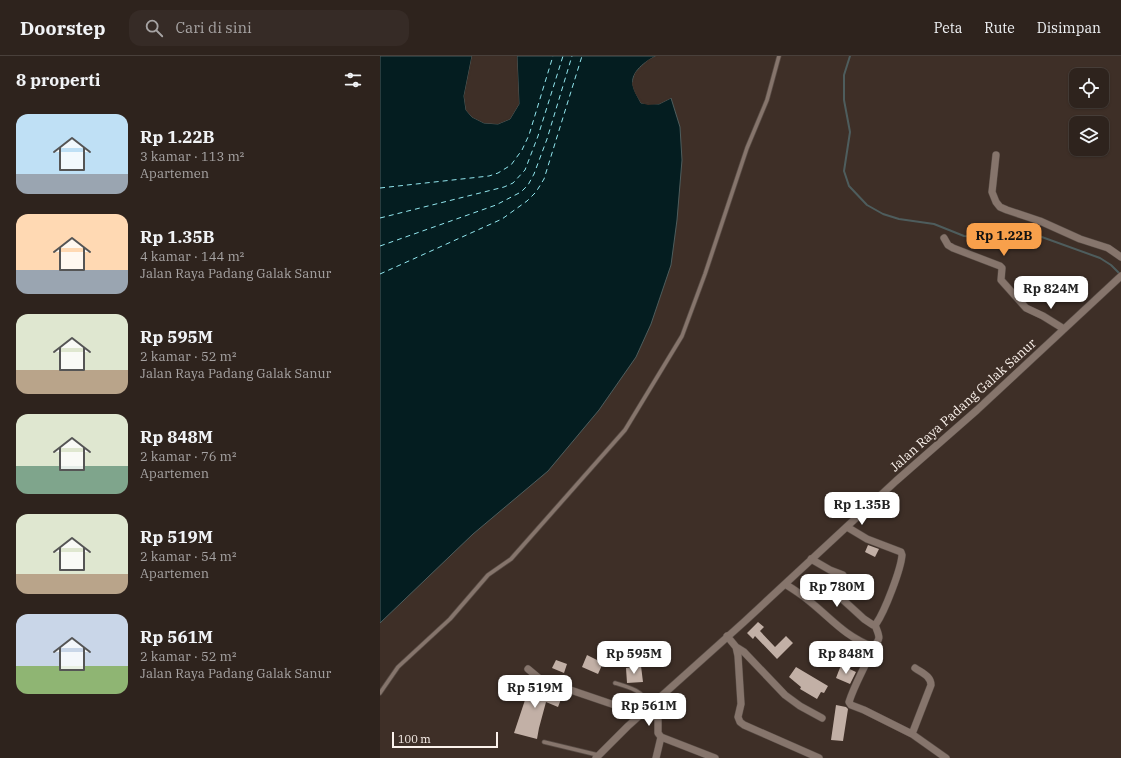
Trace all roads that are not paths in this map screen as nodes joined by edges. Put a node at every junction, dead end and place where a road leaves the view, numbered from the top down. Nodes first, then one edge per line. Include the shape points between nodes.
1 (779, 56) edge
2 (996, 155) dead end
3 (944, 238) dead end
4 (1121, 257) edge
5 (1119, 278) edge
6 (1064, 329) junction
7 (847, 527) junction
8 (811, 559) junction
9 (785, 584) junction
10 (875, 625) junction
11 (727, 636) junction
12 (736, 647) junction
13 (873, 647) junction
14 (915, 668) dead end
15 (528, 669) dead end
16 (615, 683) dead end
17 (380, 693) edge
18 (651, 705) junction
19 (641, 714) junction
20 (822, 718) dead end
21 (912, 734) junction
22 (661, 737) junction
23 (544, 742) dead end
24 (597, 757) edge
25 (656, 758) edge
26 (715, 758) edge
27 (819, 758) edge
28 (946, 758) edge

1 - 17 lane via 767,100 747,148 682,336 625,430 511,559 488,574 450,619 398,667
2 - 4 street via 992,192 1000,207 1108,248
3 - 6 street via 953,248 1000,266 1001,280 1022,305
5 - 6 street, Jalan Raya Padang Galak Sanur
6 - 7 street, Jalan Raya Padang Galak Sanur
7 - 8 street, Jalan Raya Padang Galak Sanur
7 - 10 street via 902,554 889,598
8 - 9 street, Jalan Raya Padang Galak Sanur
8 - 10 street via 843,575 846,581 841,598 864,619
9 - 11 street, Jalan Raya Padang Galak Sanur
9 - 13 street via 842,630
10 - 13 street via 880,638
11 - 12 street
11 - 18 street, Jalan Raya Padang Galak Sanur
12 - 20 street via 744,652 785,695
12 - 27 street via 740,676 740,722
13 - 21 street via 849,702
14 - 21 street via 931,680 931,685
15 - 19 street via 547,682
16 - 18 lane via 642,694
18 - 19 street, Jalan Raya Padang Galak Sanur
18 - 22 street via 658,720 658,732
19 - 24 street, Jalan Raya Padang Galak Sanur
21 - 28 street
22 - 25 street
22 - 26 street
23 - 24 lane

